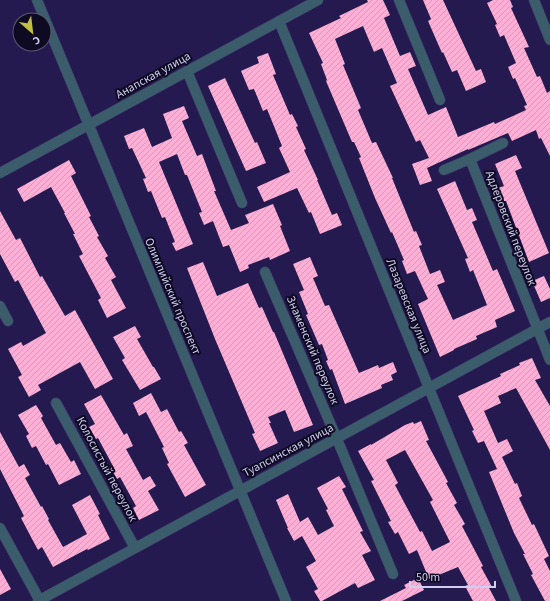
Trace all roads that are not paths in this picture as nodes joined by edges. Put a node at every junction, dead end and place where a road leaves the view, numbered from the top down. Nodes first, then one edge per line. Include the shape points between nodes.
1 (37, 0) edge
2 (318, 0) edge
3 (399, 0) edge
4 (534, 0) edge
5 (279, 21) junction
6 (550, 40) edge
7 (187, 71) junction
8 (440, 100) dead end
9 (88, 125) junction
10 (503, 143) dead end
11 (470, 159) junction
12 (444, 170) dead end
13 (0, 173) edge
14 (242, 203) dead end
15 (265, 272) dead end
16 (0, 306) edge
17 (8, 321) dead end
18 (550, 322) edge
19 (537, 329) junction
20 (550, 360) edge
21 (428, 388) junction
22 (56, 403) dead end
23 (337, 439) junction
24 (240, 491) junction
25 (0, 528) edge
26 (135, 548) junction
27 (393, 574) dead end
28 (39, 601) edge
29 (286, 601) edge
30 (516, 601) edge

1 - 9 street, Олимпийский проспект
2 - 5 street, Анапская улица
3 - 8 street
4 - 6 street
5 - 7 street, Анапская улица
5 - 21 street, Лазаревская улица
7 - 9 street, Анапская улица
7 - 14 street
9 - 13 street, Анапская улица
9 - 24 street, Олимпийский проспект
10 - 11 street
11 - 12 street
11 - 19 street, Адлеровский переулок
15 - 23 street, Знаменский переулок
16 - 17 street
18 - 19 street, Туапсинская улица
19 - 20 street, Адлеровский переулок
19 - 21 street, Туапсинская улица
21 - 23 street, Туапсинская улица
21 - 30 street, Лазаревская улица
22 - 26 street, Колосистый переулок
23 - 24 street, Туапсинская улица
23 - 27 street, Знаменский переулок
24 - 26 street, Туапсинская улица
24 - 29 street, Олимпийский проспект
25 - 28 street
26 - 28 street, Туапсинская улица

